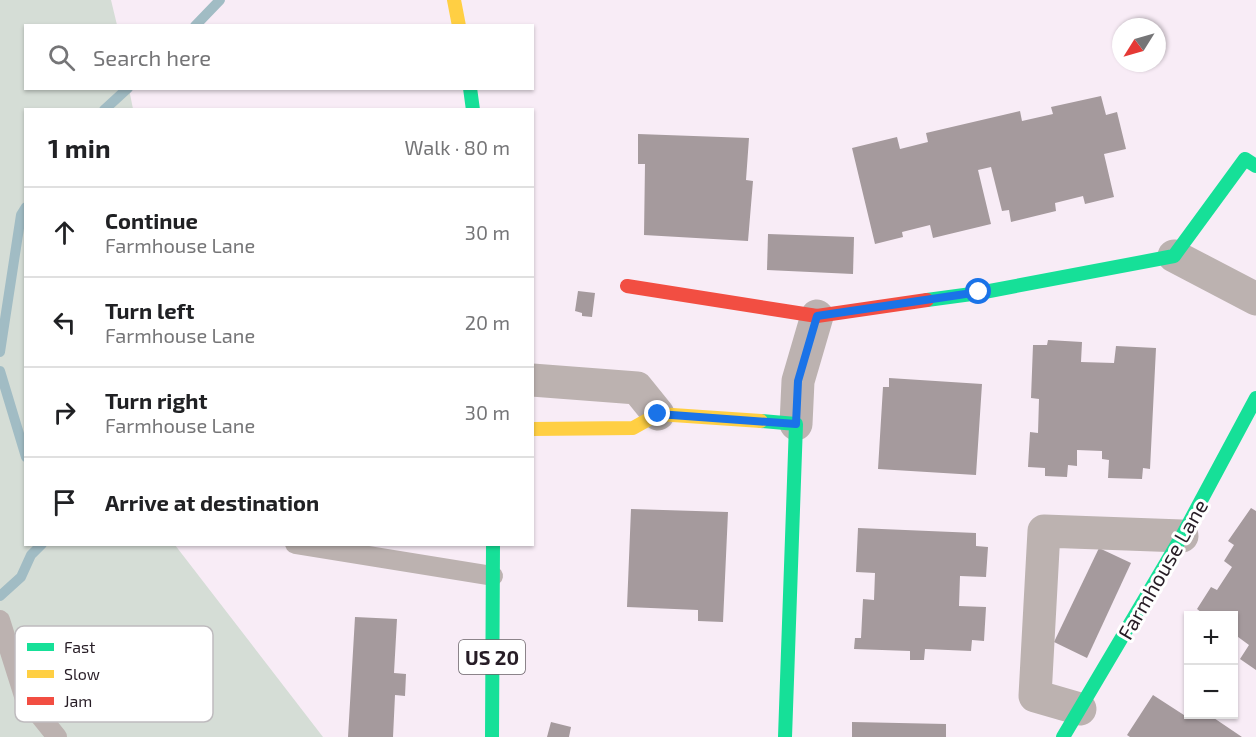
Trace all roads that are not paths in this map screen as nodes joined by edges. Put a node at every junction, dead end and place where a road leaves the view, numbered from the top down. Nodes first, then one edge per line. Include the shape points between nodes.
1 (454, 0) edge
2 (459, 24) edge
3 (470, 90) edge
4 (473, 108) edge
5 (1256, 166) edge
6 (1174, 256) junction
7 (627, 286) dead end
8 (1256, 299) edge
9 (817, 316) junction
10 (534, 380) edge
11 (1256, 398) edge
12 (658, 414) junction
13 (796, 424) junction
14 (534, 429) edge
15 (1182, 536) junction
16 (317, 546) edge
17 (493, 546) edge
18 (384, 552) edge
19 (493, 576) junction
20 (0, 620) edge
21 (15, 668) edge
22 (1080, 709) junction
23 (45, 722) edge
24 (57, 737) edge
25 (492, 737) edge
26 (785, 737) edge
27 (1063, 737) edge

1 - 2 street
3 - 4 street
5 - 6 street via 1245,159
6 - 8 street
6 - 9 street via 979,292
7 - 9 street
9 - 13 street via 798,381
10 - 12 street via 637,388
11 - 15 street, Farmhouse Lane
12 - 13 street
12 - 14 street via 633,428
13 - 26 street
15 - 22 street, Farmhouse Lane
15 - 22 street via 1044,531 1035,696
16 - 18 lane
17 - 19 street, US 20
18 - 19 lane
19 - 25 street, US 20
20 - 21 lane
22 - 27 street, Farmhouse Lane
23 - 24 lane

